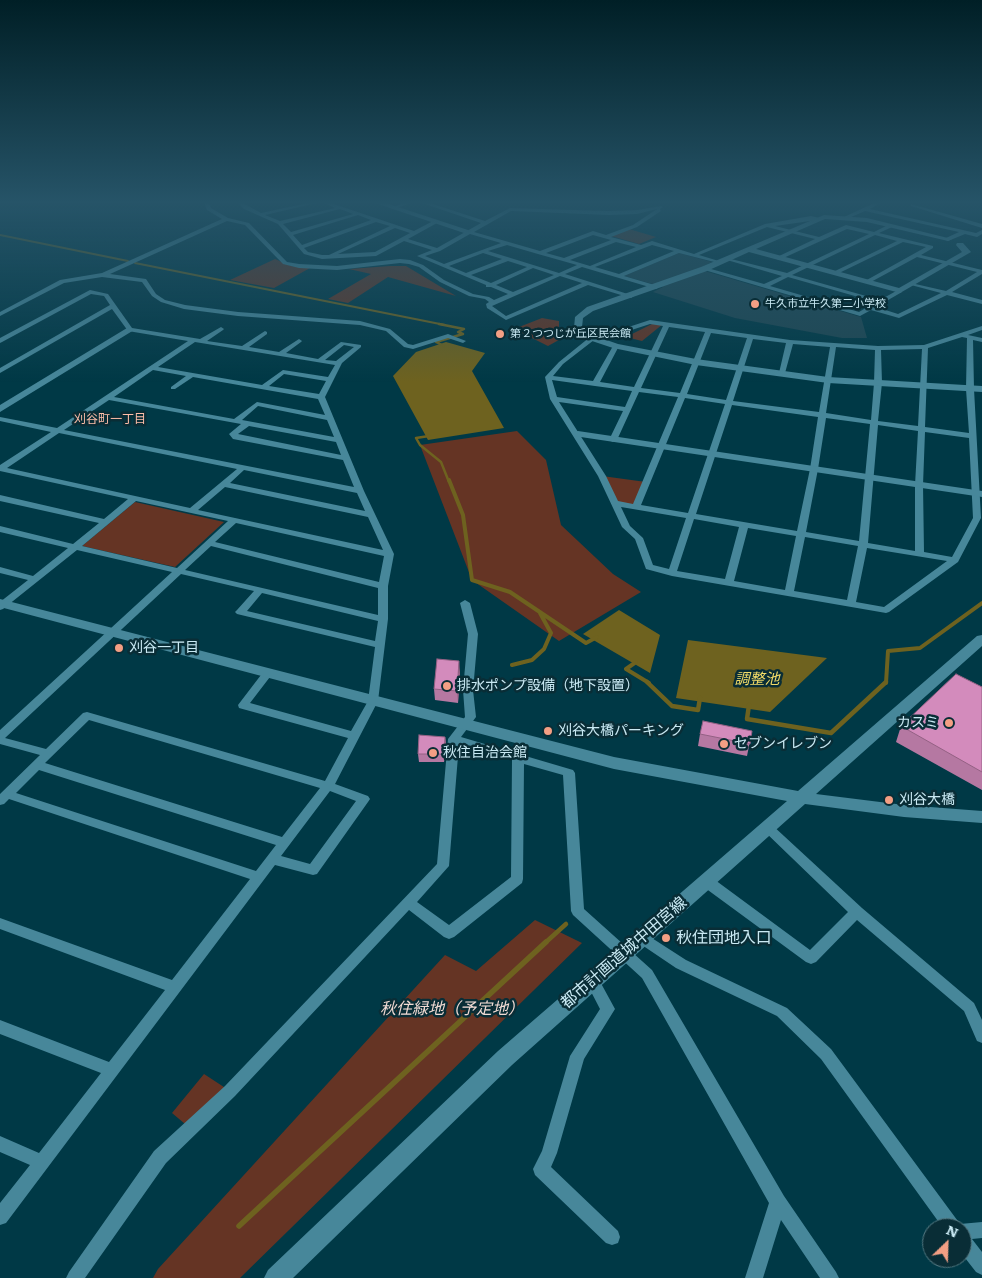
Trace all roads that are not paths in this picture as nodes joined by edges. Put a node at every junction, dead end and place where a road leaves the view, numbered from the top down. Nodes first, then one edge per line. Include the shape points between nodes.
1 (129, 263) edge
2 (285, 263) edge
3 (385, 263) edge
4 (412, 263) edge
5 (439, 263) edge
6 (452, 263) edge
7 (498, 263) edge
8 (521, 263) edge
9 (574, 263) edge
10 (602, 263) edge
11 (651, 263) edge
12 (720, 263) edge
13 (742, 263) edge
14 (798, 263) edge
15 (812, 263) edge
16 (857, 263) edge
17 (902, 263) edge
18 (947, 263) joint
19 (446, 265) junction
20 (582, 265) junction
21 (807, 265) junction
22 (533, 266) junction
23 (591, 267) junction
24 (704, 269) junction
25 (982, 272) edge
26 (836, 273) junction
27 (560, 274) junction
28 (102, 275) junction
29 (785, 275) junction
30 (465, 276) junction
31 (619, 276) junction
32 (867, 282) junction
33 (588, 283) junction
34 (912, 284) junction
35 (488, 286) junction
36 (764, 286) junction
37 (656, 287) junction
38 (900, 291) junction
39 (946, 293) junction
40 (513, 294) junction
41 (631, 296) junction
42 (981, 301) edge
43 (493, 302) junction
44 (881, 302) junction
45 (113, 306) junction
46 (871, 308) junction
47 (0, 314) edge
48 (668, 324) junction
49 (982, 328) edge
50 (220, 329) dead end
51 (130, 330) junction
52 (709, 330) junction
53 (266, 333) dead end
54 (960, 334) junction
55 (751, 336) junction
56 (970, 337) junction
57 (592, 338) junction
58 (194, 340) junction
59 (982, 340) edge
60 (0, 341) edge
61 (202, 341) junction
62 (299, 341) dead end
63 (463, 341) dead end
64 (790, 342) junction
65 (616, 346) junction
66 (833, 346) junction
67 (925, 347) junction
68 (244, 348) junction
69 (878, 348) junction
70 (281, 354) junction
71 (654, 354) junction
72 (320, 361) junction
73 (696, 362) junction
74 (337, 364) junction
75 (152, 368) junction
76 (739, 368) junction
77 (0, 371) edge
78 (782, 373) junction
79 (192, 375) junction
80 (548, 377) junction
81 (331, 380) junction
82 (828, 380) junction
83 (594, 384) junction
84 (878, 384) junction
85 (923, 386) junction
86 (262, 387) junction
87 (174, 388) dead end
88 (970, 389) junction
89 (982, 389) edge
90 (635, 390) junction
91 (321, 397) junction
92 (682, 397) junction
93 (109, 398) junction
94 (554, 399) junction
95 (727, 403) junction
96 (0, 409) edge
97 (627, 409) junction
98 (822, 416) junction
99 (330, 418) junction
100 (0, 419) edge
101 (236, 421) junction
102 (248, 423) junction
103 (874, 423) junction
104 (921, 429) junction
105 (56, 431) junction
106 (578, 434) junction
107 (982, 434) edge
108 (973, 435) junction
109 (340, 440) junction
110 (613, 440) junction
111 (662, 447) junction
112 (711, 454) junction
113 (348, 459) junction
114 (1, 469) edge
115 (241, 469) junction
116 (814, 469) junction
117 (867, 477) junction
118 (223, 484) junction
119 (919, 485) junction
120 (360, 491) junction
121 (979, 494) edge
122 (0, 498) edge
123 (135, 498) junction
124 (614, 503) junction
125 (636, 506) junction
126 (194, 509) junction
127 (371, 515) junction
128 (690, 515) junction
129 (235, 519) junction
130 (106, 522) junction
131 (744, 525) junction
132 (0, 529) edge
133 (801, 534) junction
134 (208, 543) junction
135 (862, 544) junction
136 (74, 547) junction
137 (920, 553) junction
138 (389, 554) junction
139 (955, 560) junction
140 (0, 570) edge
141 (176, 571) junction
142 (672, 573) junction
143 (35, 579) junction
144 (729, 583) junction
145 (383, 586) junction
146 (260, 590) junction
147 (789, 594) junction
148 (465, 603) dead end
149 (851, 604) junction
150 (1, 605) edge
151 (383, 619) junction
152 (112, 633) junction
153 (982, 639) edge
154 (380, 645) junction
155 (268, 673) junction
156 (380, 703) junction
157 (355, 736) junction
158 (0, 738) edge
159 (454, 739) junction
160 (49, 754) junction
161 (518, 758) junction
162 (37, 765) junction
163 (328, 786) junction
164 (4, 798) edge
165 (802, 798) junction
166 (982, 817) edge
167 (767, 827) junction
168 (285, 843) junction
169 (273, 859) junction
170 (259, 877) junction
171 (706, 880) junction
172 (409, 903) junction
173 (857, 912) junction
174 (0, 923) edge
175 (641, 937) junction
176 (622, 953) junction
177 (592, 980) junction
178 (174, 987) junction
179 (0, 1027) edge
180 (982, 1036) edge
181 (111, 1070) junction
182 (0, 1144) edge
183 (42, 1162) junction
184 (778, 1202) junction
185 (0, 1217) edge
186 (946, 1218) edge
187 (612, 1238) dead end
188 (972, 1253) edge
189 (982, 1266) edge
190 (75, 1278) edge
191 (276, 1278) edge
192 (754, 1278) edge
193 (830, 1278) edge

1 - 28 street
2 - 3 street via 336,268
4 - 43 street via 442,281
5 - 19 street
6 - 19 street
7 - 30 street
8 - 22 street
9 - 20 street
10 - 23 street
11 - 31 street
12 - 24 street
13 - 29 street
14 - 21 street
15 - 21 street
16 - 26 street
17 - 32 street
18 - 25 street
18 - 34 street
19 - 30 street
20 - 23 street
20 - 27 street
21 - 26 street
21 - 29 street
22 - 27 street
22 - 35 street
23 - 31 street
24 - 36 street
24 - 37 street
25 - 39 street
26 - 32 street
27 - 33 street
27 - 40 street
28 - 47 street via 62,281
28 - 63 street via 147,281 154,295 184,307 360,323 388,330 406,346 413,347 448,336
29 - 36 street
29 - 44 street
30 - 35 street
31 - 37 street
32 - 38 street
33 - 41 street
33 - 43 street via 506,318 489,307
34 - 38 street
34 - 39 street
35 - 40 street
36 - 46 street via 860,314
37 - 41 street
38 - 44 street
39 - 42 street
39 - 46 street via 899,316
40 - 43 street
41 - 57 street via 590,309 579,317 578,328
44 - 46 street
45 - 51 street
45 - 60 street via 106,295 90,292
45 - 77 street
48 - 52 street
48 - 57 street via 650,322
48 - 71 street
49 - 54 street
50 - 61 street
51 - 58 street
51 - 96 street
52 - 55 street
52 - 73 street
53 - 68 street
54 - 56 street
54 - 67 street
55 - 64 street
55 - 76 street
56 - 59 street
56 - 88 street
57 - 65 street
57 - 80 street via 561,362
58 - 61 street
58 - 75 street
61 - 68 street
62 - 70 street
64 - 66 street
64 - 78 street
65 - 71 street
65 - 83 street
66 - 69 street
66 - 82 street
67 - 69 street
67 - 85 street
68 - 70 street
69 - 84 street
70 - 72 street
71 - 73 street
71 - 90 street
72 - 74 street
72 - 74 street via 343,343 359,346
73 - 76 street
73 - 92 street
74 - 81 street
75 - 79 street
75 - 93 street
76 - 78 street
76 - 95 street
78 - 82 street
79 - 86 street
79 - 87 street
80 - 83 street
80 - 94 street
81 - 86 street via 283,372
81 - 91 street
82 - 84 street
82 - 98 street
83 - 90 street
84 - 85 street
84 - 103 street
85 - 88 street
85 - 104 street
86 - 91 street
88 - 89 street
88 - 108 street
90 - 92 street
90 - 97 street
91 - 99 street
92 - 95 street
92 - 111 street
93 - 101 street
93 - 105 street
94 - 97 street
94 - 106 street
95 - 98 street
95 - 112 street
97 - 110 street
98 - 103 street
98 - 116 street
99 - 101 street via 257,404
99 - 109 street
100 - 105 street
101 - 102 street
102 - 109 street
102 - 113 street via 232,434
103 - 104 street
103 - 117 street
104 - 108 street
104 - 119 street
105 - 114 street
105 - 115 street
106 - 110 street
106 - 124 street
107 - 108 street
108 - 121 street
109 - 113 street
110 - 111 street
111 - 112 street
111 - 125 street
112 - 116 street
112 - 128 street
113 - 120 street
114 - 123 street
115 - 118 street
115 - 120 street
116 - 117 street
116 - 133 street
117 - 119 street
117 - 135 street
118 - 126 street
118 - 127 street
119 - 121 street
119 - 137 street
120 - 127 street
121 - 139 street via 977,518
122 - 130 street
123 - 126 street
123 - 130 street
124 - 125 street
124 - 142 street via 626,527 639,538 649,567
125 - 128 street
126 - 129 street
127 - 138 street
128 - 131 street
128 - 142 street
129 - 134 street
129 - 138 street
130 - 136 street
131 - 133 street
131 - 144 street
132 - 136 street
133 - 135 street
133 - 147 street
134 - 141 street
134 - 145 street
135 - 137 street
135 - 149 street
136 - 141 street
136 - 143 street
137 - 139 street
138 - 145 street
139 - 149 street via 886,610
140 - 143 street
141 - 146 street
141 - 152 street
142 - 144 street
143 - 150 street
144 - 147 street
145 - 151 street
146 - 151 street
146 - 154 street via 240,612
147 - 149 street
148 - 159 street via 473,634 468,690 472,717
150 - 152 street
151 - 154 street
152 - 155 street
152 - 158 street
153 - 165 street, 都市計画道城中田宮線
154 - 156 street
155 - 156 street
155 - 157 street via 243,705
156 - 157 street
156 - 165 street via 614,763
157 - 163 street
158 - 160 street
159 - 161 street
159 - 172 street via 442,866
160 - 162 street
160 - 163 street via 87,716
161 - 172 street via 517,879 449,933
161 - 176 street via 568,773 578,911
162 - 164 street
162 - 168 street
163 - 168 street
163 - 169 street via 364,799 313,870
164 - 170 street
165 - 166 street
165 - 167 street, 都市計画道城中田宮線
167 - 171 street, 都市計画道城中田宮線
167 - 173 street
168 - 169 street
169 - 170 street
170 - 178 street
171 - 173 street via 811,958
171 - 175 street, 都市計画道城中田宮線
172 - 190 street via 230,1091 160,1157
173 - 180 street via 969,1007
174 - 178 street
175 - 176 street, 都市計画道城中田宮線
175 - 186 street via 681,964 782,1012 826,1054
176 - 177 street, 都市計画道城中田宮線
176 - 184 street via 647,974
177 - 187 street via 608,1009 577,1056 550,1153 541,1169
177 - 191 street, 都市計画道城中田宮線 via 498,1065
178 - 181 street
179 - 181 street
181 - 183 street
182 - 183 street
183 - 185 street
184 - 192 street
184 - 193 street
188 - 189 street

